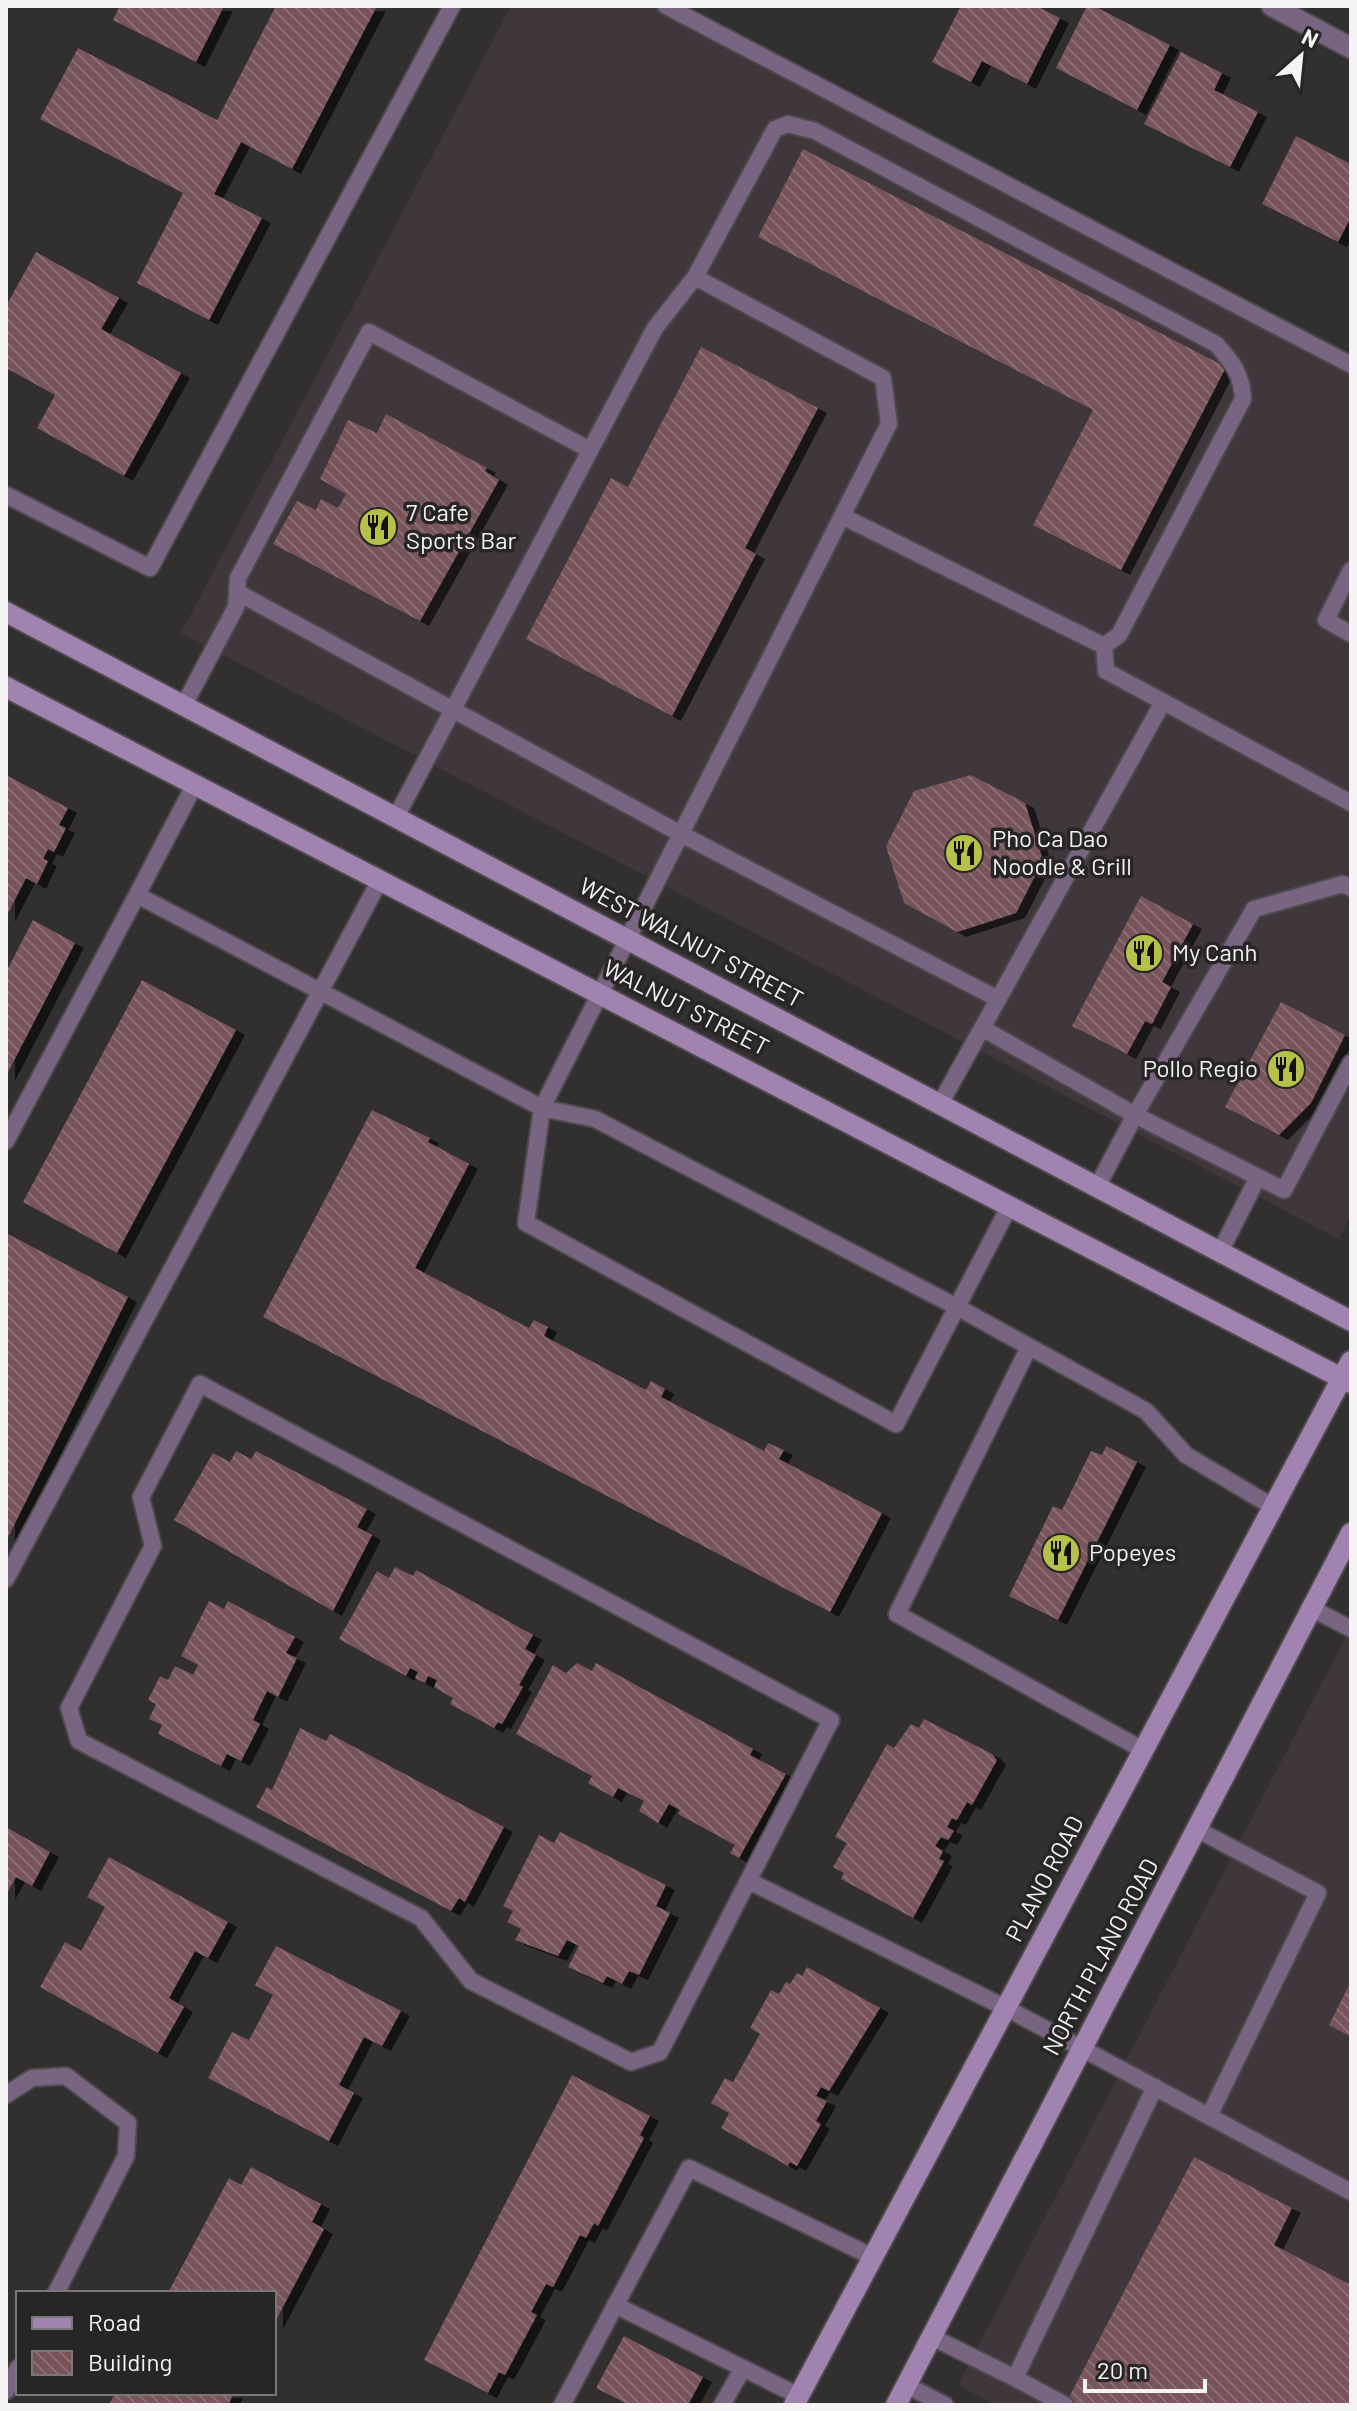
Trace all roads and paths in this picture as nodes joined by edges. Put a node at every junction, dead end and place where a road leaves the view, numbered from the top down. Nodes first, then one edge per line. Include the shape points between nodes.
1 (452, 6) edge
2 (666, 6) edge
3 (1272, 6) edge
4 (1351, 48) edge
5 (695, 277) junction
6 (1351, 365) edge
7 (590, 450) junction
8 (6, 495) edge
9 (842, 516) junction
10 (1351, 570) edge
11 (237, 592) junction
12 (6, 612) edge
13 (1351, 634) edge
14 (1104, 646) junction
15 (6, 687) edge
16 (1163, 702) junction
17 (184, 705) junction
18 (453, 709) junction
19 (195, 784) junction
20 (1351, 803) edge
21 (396, 817) junction
22 (681, 834) junction
23 (380, 880) junction
24 (1351, 888) edge
25 (137, 895) junction
26 (627, 939) junction
27 (321, 992) junction
28 (600, 992) junction
29 (998, 999) junction
30 (982, 1028) junction
31 (1351, 1063) edge
32 (940, 1104) junction
33 (542, 1108) junction
34 (1135, 1115) junction
35 (6, 1141) edge
36 (1258, 1177) junction
37 (1097, 1187) junction
38 (1010, 1205) junction
39 (1220, 1252) junction
40 (957, 1307) junction
41 (1351, 1321) edge
42 (1029, 1347) junction
43 (1348, 1374) edge
44 (1273, 1507) junction
45 (1351, 1533) edge
46 (6, 1579) edge
47 (1311, 1608) junction
48 (1351, 1629) edge
49 (1143, 1750) junction
50 (1196, 1829) junction
51 (749, 1881) junction
52 (1006, 2008) junction
53 (1082, 2048) junction
54 (1155, 2087) junction
55 (6, 2095) edge
56 (1209, 2116) junction
57 (1351, 2192) edge
58 (873, 2257) junction
59 (57, 2291) edge
60 (615, 2305) junction
61 (932, 2337) junction
62 (743, 2368) junction
63 (16, 2372) edge
64 (1015, 2378) junction
65 (906, 2385) junction
66 (6, 2391) edge
67 (797, 2400) edge
68 (563, 2405) edge
69 (722, 2405) edge
70 (896, 2405) edge
71 (945, 2405) edge
72 (1065, 2405) edge

1 - 8 lane via 150,568
2 - 6 lane
3 - 4 street
5 - 7 lane via 655,328
5 - 9 lane via 883,378 889,424
5 - 14 lane via 775,129 788,124 815,131 1216,344 1236,366 1243,399 1119,635
7 - 11 lane via 369,332 238,578
7 - 18 lane
9 - 14 lane
9 - 22 lane
10 - 13 lane via 1326,620
11 - 17 lane via 236,607
11 - 18 lane
12 - 17 main road, WEST WALNUT STREET
14 - 16 lane via 1106,671
15 - 19 main road, WALNUT STREET
16 - 20 lane
16 - 29 lane
17 - 21 main road, WEST WALNUT STREET
18 - 21 lane
18 - 22 lane
19 - 23 main road, WALNUT STREET
19 - 25 lane
21 - 26 main road, WEST WALNUT STREET
22 - 26 lane
22 - 29 lane
23 - 27 lane
23 - 28 main road, WALNUT STREET
24 - 34 lane via 1343,884 1254,909
25 - 27 lane
25 - 35 lane
26 - 28 lane
26 - 32 main road, WEST WALNUT STREET
27 - 33 lane
27 - 46 lane
28 - 33 lane
28 - 38 main road, WALNUT STREET
29 - 30 lane
30 - 32 lane
30 - 34 lane
31 - 36 lane via 1284,1190
32 - 37 main road, WEST WALNUT STREET
33 - 40 lane via 595,1119
33 - 40 lane via 526,1223 896,1424
34 - 36 lane
34 - 37 lane
36 - 39 lane
37 - 39 main road, WEST WALNUT STREET
38 - 40 lane
38 - 43 main road, WALNUT STREET
39 - 41 main road, WEST WALNUT STREET
40 - 42 lane
42 - 44 lane via 1146,1411 1186,1455
42 - 49 lane via 897,1614
43 - 44 main road, PLANO ROAD
44 - 49 main road, PLANO ROAD
45 - 47 main road, NORTH PLANO ROAD
47 - 48 lane
47 - 50 main road, NORTH PLANO ROAD
49 - 52 main road, PLANO ROAD
50 - 53 main road, NORTH PLANO ROAD
50 - 56 lane via 1318,1893
51 - 51 lane via 831,1720 200,1384 141,1497 153,1546 69,1708 79,1741 421,1918 471,1981 631,2062 660,2052
51 - 52 lane
52 - 53 lane
52 - 58 main road, PLANO ROAD
53 - 54 lane
53 - 61 main road, NORTH PLANO ROAD
54 - 56 lane
54 - 64 lane
55 - 59 lane via 32,2078 66,2076 128,2123 126,2156
56 - 57 lane
58 - 60 lane via 689,2168
58 - 67 main road, PLANO ROAD
60 - 62 lane
60 - 68 lane
61 - 64 lane
61 - 65 main road, NORTH PLANO ROAD
62 - 67 lane
62 - 69 lane
63 - 66 lane
64 - 72 lane
65 - 70 main road, NORTH PLANO ROAD
65 - 71 lane

